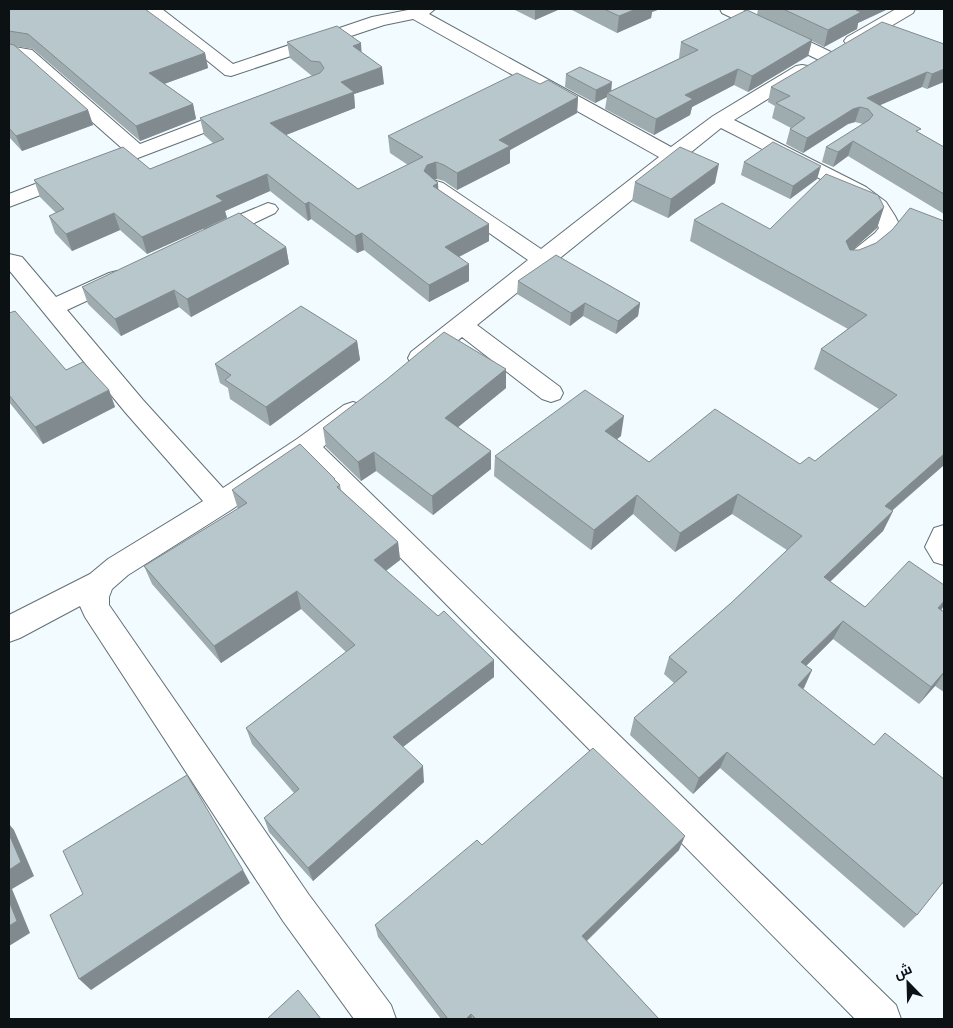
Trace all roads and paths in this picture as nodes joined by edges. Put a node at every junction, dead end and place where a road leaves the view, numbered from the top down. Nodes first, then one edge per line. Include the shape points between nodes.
1 (152, 9) edge
2 (728, 9) edge
3 (907, 9) edge
4 (422, 12) edge
5 (9, 51) edge
6 (825, 56) junction
7 (250, 109) edge
8 (720, 120) junction
9 (138, 152) junction
10 (672, 156) junction
11 (436, 187) edge
12 (9, 201) edge
13 (268, 209) dead end
14 (197, 242) edge
15 (542, 260) junction
16 (9, 261) edge
17 (851, 263) edge
18 (134, 270) edge
19 (53, 307) junction
20 (460, 324) junction
21 (401, 373) edge
22 (551, 393) dead end
23 (371, 397) edge
24 (306, 446) junction
25 (221, 503) junction
26 (944, 536) edge
27 (944, 554) edge
28 (100, 582) junction
29 (9, 629) edge
30 (377, 1019) edge
31 (882, 1019) edge

1 - 4 street via 231,70 385,19
2 - 6 street
3 - 6 street
4 - 10 street
5 - 9 street via 26,54
6 - 8 street
7 - 9 street
8 - 10 street
8 - 17 street via 812,158 878,204 890,228
9 - 12 street
10 - 15 street
11 - 15 street
13 - 14 street
15 - 20 street
16 - 19 street via 14,262
18 - 19 street
19 - 25 street via 134,406
20 - 21 street
20 - 22 street
23 - 24 street
24 - 25 street
24 - 31 street
25 - 28 street via 118,567
26 - 27 street via 939,547
28 - 29 street
28 - 30 street via 94,597 95,608 296,908

